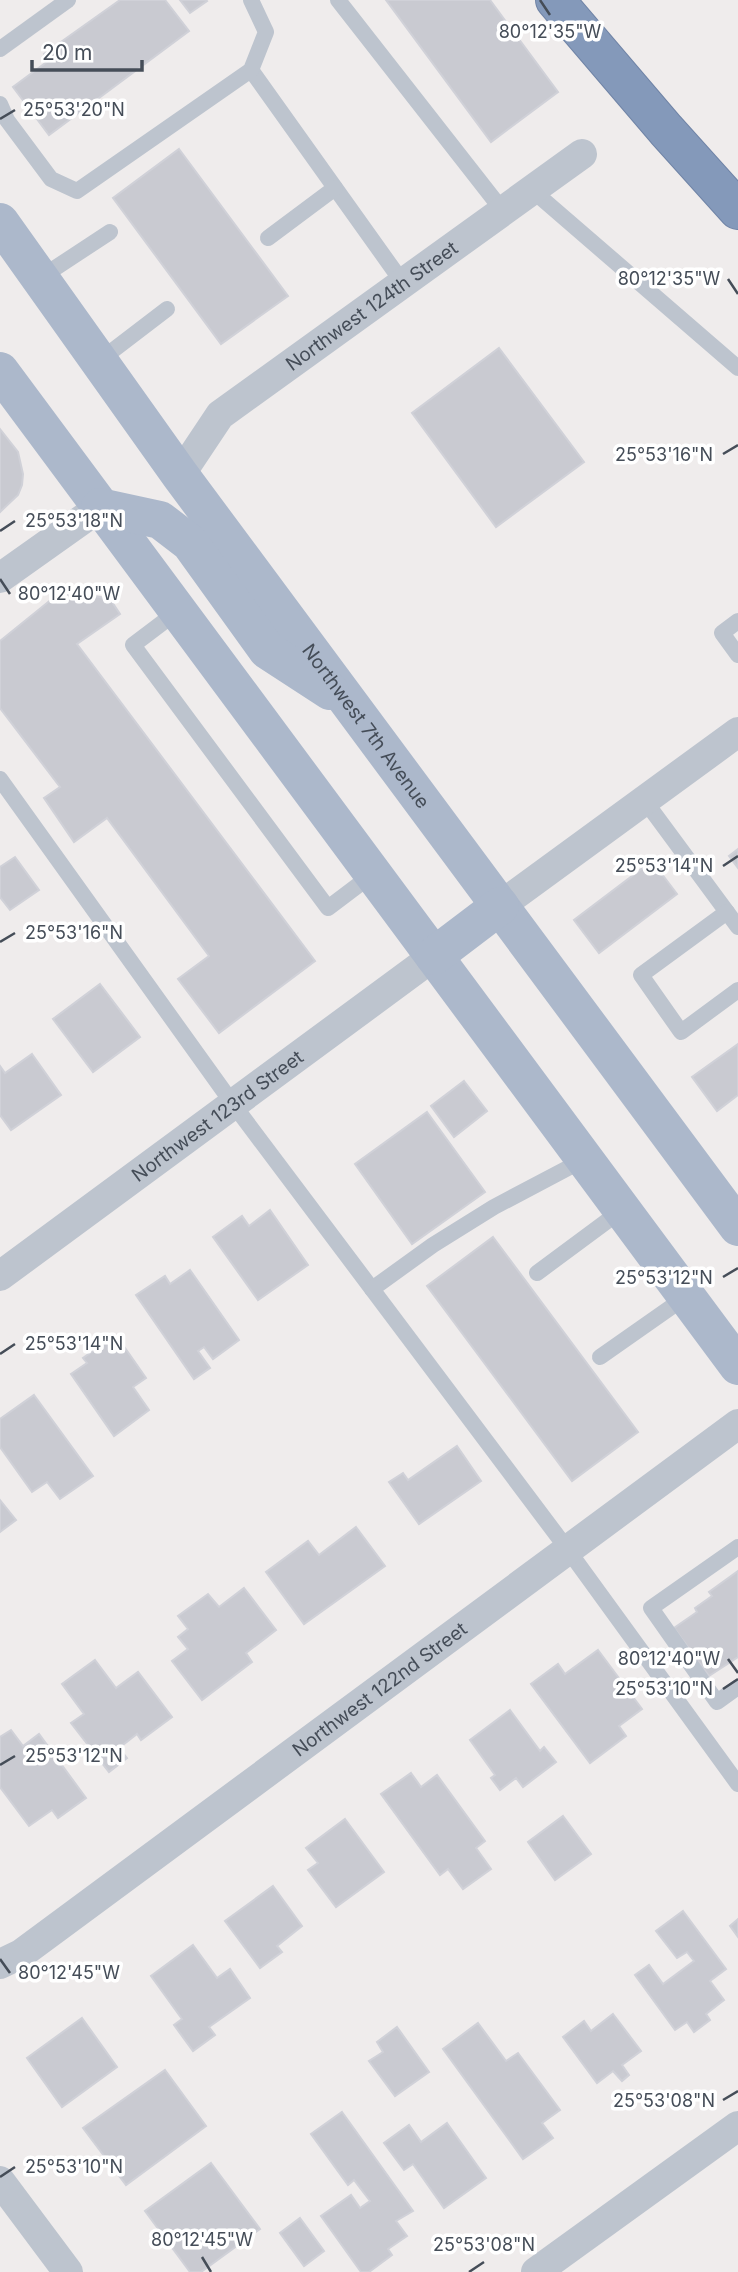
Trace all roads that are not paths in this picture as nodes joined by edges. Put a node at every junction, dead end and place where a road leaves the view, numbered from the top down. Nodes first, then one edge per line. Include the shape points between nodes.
1 (68, 0) edge
2 (251, 0) edge
3 (338, 0) edge
4 (555, 0) edge
5 (0, 49) edge
6 (251, 70) junction
7 (0, 104) edge
8 (582, 154) dead end
9 (334, 188) junction
10 (532, 190) junction
11 (738, 210) edge
12 (503, 211) junction
13 (0, 222) edge
14 (110, 232) dead end
15 (268, 239) dead end
16 (40, 278) junction
17 (403, 283) junction
18 (167, 309) dead end
19 (99, 360) junction
20 (738, 368) edge
21 (0, 371) edge
22 (180, 475) junction
23 (100, 507) junction
24 (0, 578) edge
25 (178, 611) junction
26 (738, 621) edge
27 (738, 656) edge
28 (349, 703) junction
29 (738, 732) edge
30 (0, 779) edge
31 (645, 801) junction
32 (373, 874) junction
33 (500, 906) junction
34 (727, 912) junction
35 (738, 927) edge
36 (434, 956) junction
37 (738, 990) edge
38 (233, 1104) junction
39 (585, 1159) junction
40 (622, 1210) junction
41 (738, 1227) edge
42 (537, 1273) dead end
43 (0, 1276) edge
44 (372, 1289) junction
45 (687, 1296) junction
46 (600, 1357) dead end
47 (738, 1366) edge
48 (738, 1424) edge
49 (738, 1547) edge
50 (568, 1550) junction
51 (738, 1687) edge
52 (738, 1784) edge
53 (11, 1959) edge
54 (0, 1979) edge
55 (738, 2126) edge
56 (0, 2181) edge
57 (68, 2272) edge
58 (536, 2272) edge

1 - 5 lane
2 - 6 lane via 266,32
3 - 12 lane
4 - 11 highway
6 - 7 lane via 77,191 51,179
6 - 9 lane
8 - 10 street, Northwest 124th Street
9 - 15 lane
9 - 17 lane
10 - 12 street, Northwest 124th Street
10 - 20 lane
12 - 17 street, Northwest 124th Street
13 - 16 main road, Northwest 7th Avenue
14 - 16 lane
16 - 19 main road, Northwest 7th Avenue
17 - 22 street, Northwest 124th Street via 220,415
18 - 19 lane
19 - 22 main road, Northwest 7th Avenue
21 - 23 main road
22 - 28 main road, Northwest 7th Avenue
23 - 24 street
23 - 25 main road
23 - 28 main road via 160,520 190,543 267,650
25 - 32 main road
25 - 32 lane via 133,645 328,908
26 - 27 lane via 722,633
28 - 33 main road, Northwest 7th Avenue
29 - 31 street
30 - 38 lane
31 - 33 street
31 - 34 lane
32 - 36 main road
33 - 36 main road
33 - 41 main road, Northwest 7th Avenue
34 - 35 lane
34 - 37 lane via 641,975 681,1032
36 - 38 street, Northwest 123rd Street
36 - 39 main road
38 - 43 street, Northwest 123rd Street
38 - 44 lane
39 - 40 main road
39 - 44 lane via 494,1207
40 - 42 lane
40 - 45 main road
44 - 50 lane
45 - 46 lane
45 - 47 main road
48 - 50 street, Northwest 122nd Street
49 - 51 lane via 651,1608 717,1702
50 - 52 lane
50 - 53 street, Northwest 122nd Street
53 - 54 street, Northwest 122nd Street
55 - 58 street
56 - 57 street

